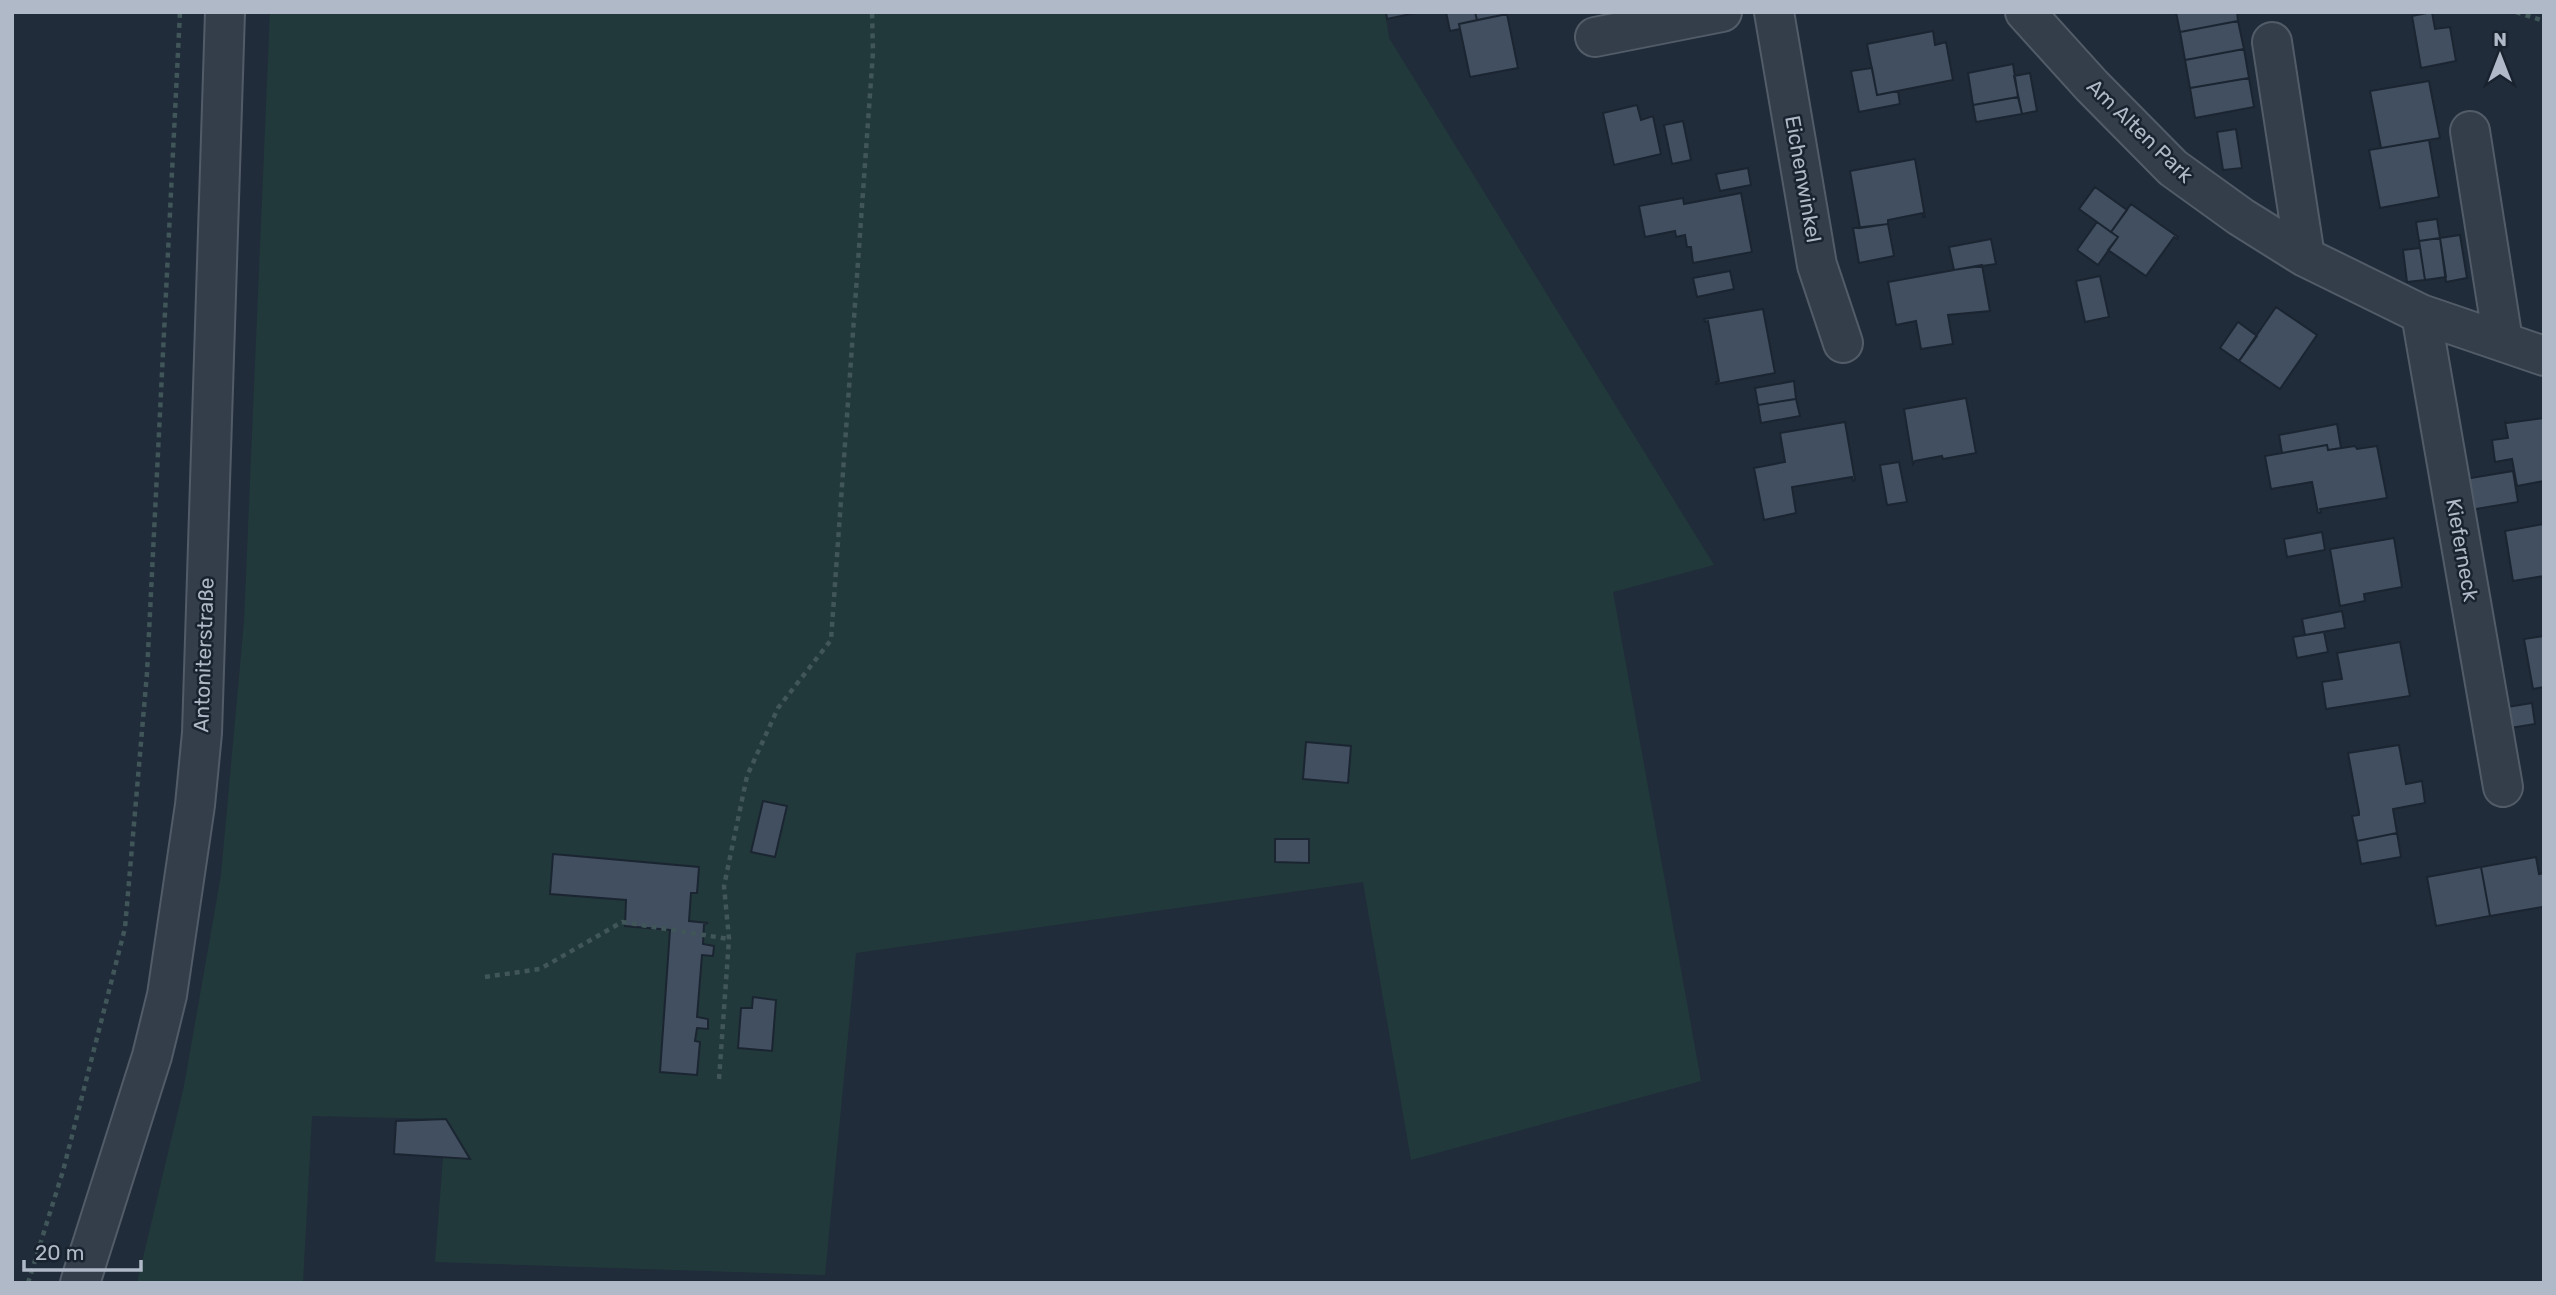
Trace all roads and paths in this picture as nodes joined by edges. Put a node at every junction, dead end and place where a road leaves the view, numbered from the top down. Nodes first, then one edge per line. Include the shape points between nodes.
1 (180, 12) edge
2 (225, 12) edge
3 (872, 12) edge
4 (1723, 12) edge
5 (1774, 12) edge
6 (2025, 12) edge
7 (2516, 12) edge
8 (2544, 21) edge
9 (1595, 37) dead end
10 (2272, 41) dead end
11 (2470, 131) dead end
12 (2305, 257) junction
13 (2421, 314) junction
14 (2503, 341) junction
15 (1843, 344) dead end
16 (2544, 356) edge
17 (2503, 786) dead end
18 (729, 939) junction
19 (485, 976) dead end
20 (719, 1079) dead end
21 (29, 1283) edge
22 (80, 1283) edge

1 - 21 path via 147,673 125,928 63,1171
2 - 22 street, Antoniterstraße via 202,733 195,805 167,995
3 - 18 path via 873,66 831,640 778,708 747,776 724,886
4 - 9 street
5 - 15 street, Eichenwinkel via 1817,265
6 - 12 street, Am Alten Park via 2173,168
7 - 8 path
10 - 12 street
11 - 14 street
12 - 13 street, Am Alten Park
13 - 14 street, Am Alten Park
13 - 17 street, Kieferneck
14 - 16 street, Am Alten Park
18 - 19 path via 622,922 540,969
18 - 20 path

